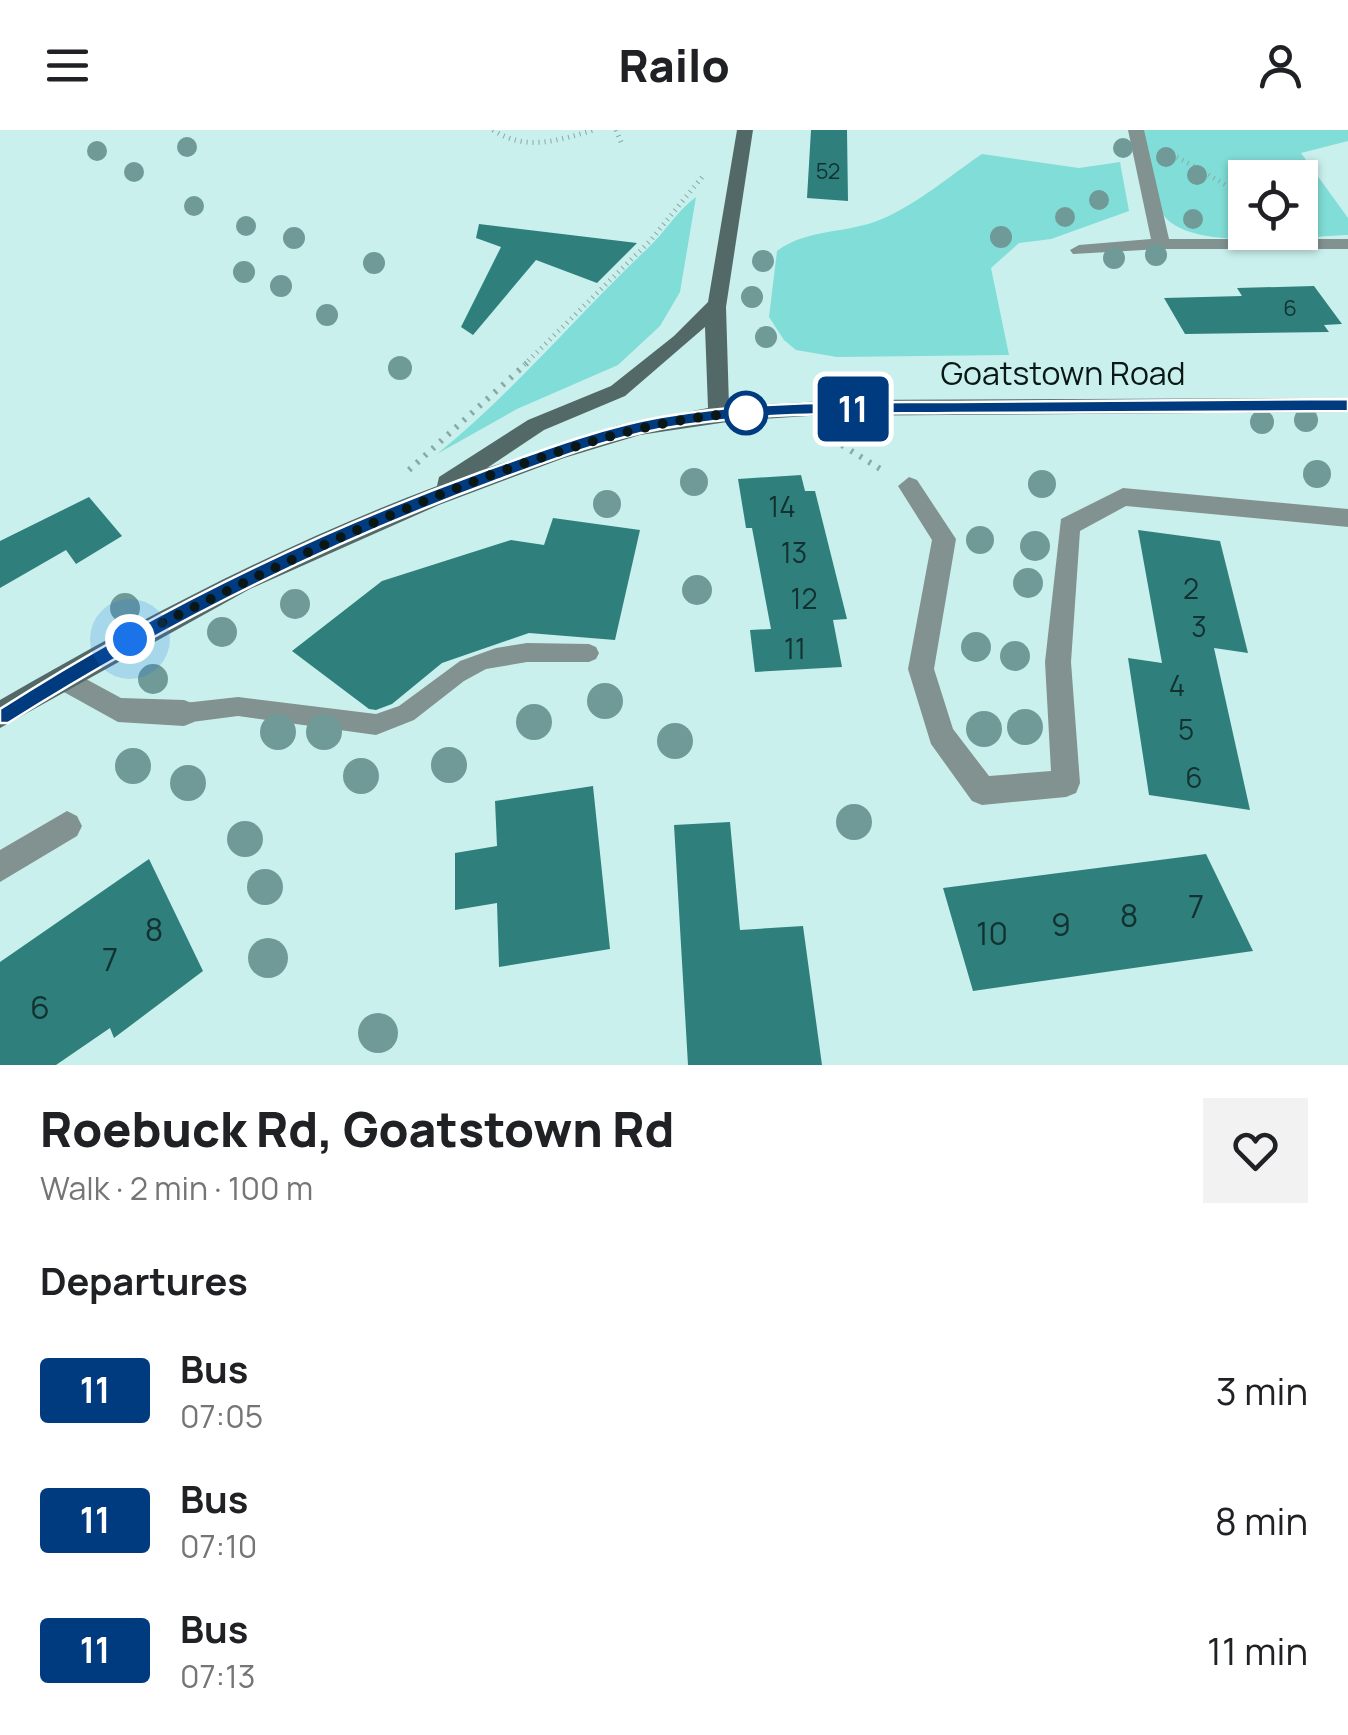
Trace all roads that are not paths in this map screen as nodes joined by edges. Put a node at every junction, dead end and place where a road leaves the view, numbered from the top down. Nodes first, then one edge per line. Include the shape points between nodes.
1 (745, 130) edge
2 (1137, 132) edge
3 (1161, 244) junction
4 (1348, 244) edge
5 (1079, 250) dead end
6 (716, 304) junction
7 (1348, 405) edge
8 (719, 414) junction
9 (909, 486) road end
10 (422, 500) junction
11 (1348, 518) edge
12 (588, 653) dead end
13 (62, 678) junction
14 (184, 713) joint
15 (0, 716) edge
16 (67, 826) dead end
17 (0, 867) edge

1 - 6 main road
2 - 3 street
3 - 4 street
3 - 5 street
6 - 8 main road via 712,374
6 - 10 main road via 618,392 536,425
7 - 8 main road, Goatstown Road
8 - 10 main road, Goatstown Road via 577,444
9 - 11 street via 944,540 922,669 941,735 982,791 1066,784 1058,662 1069,526 1124,497
10 - 13 main road via 303,552
12 - 14 lane via 529,651 468,667 421,704 383,723 206,706
13 - 14 street via 118,710
13 - 15 main road
16 - 17 street

